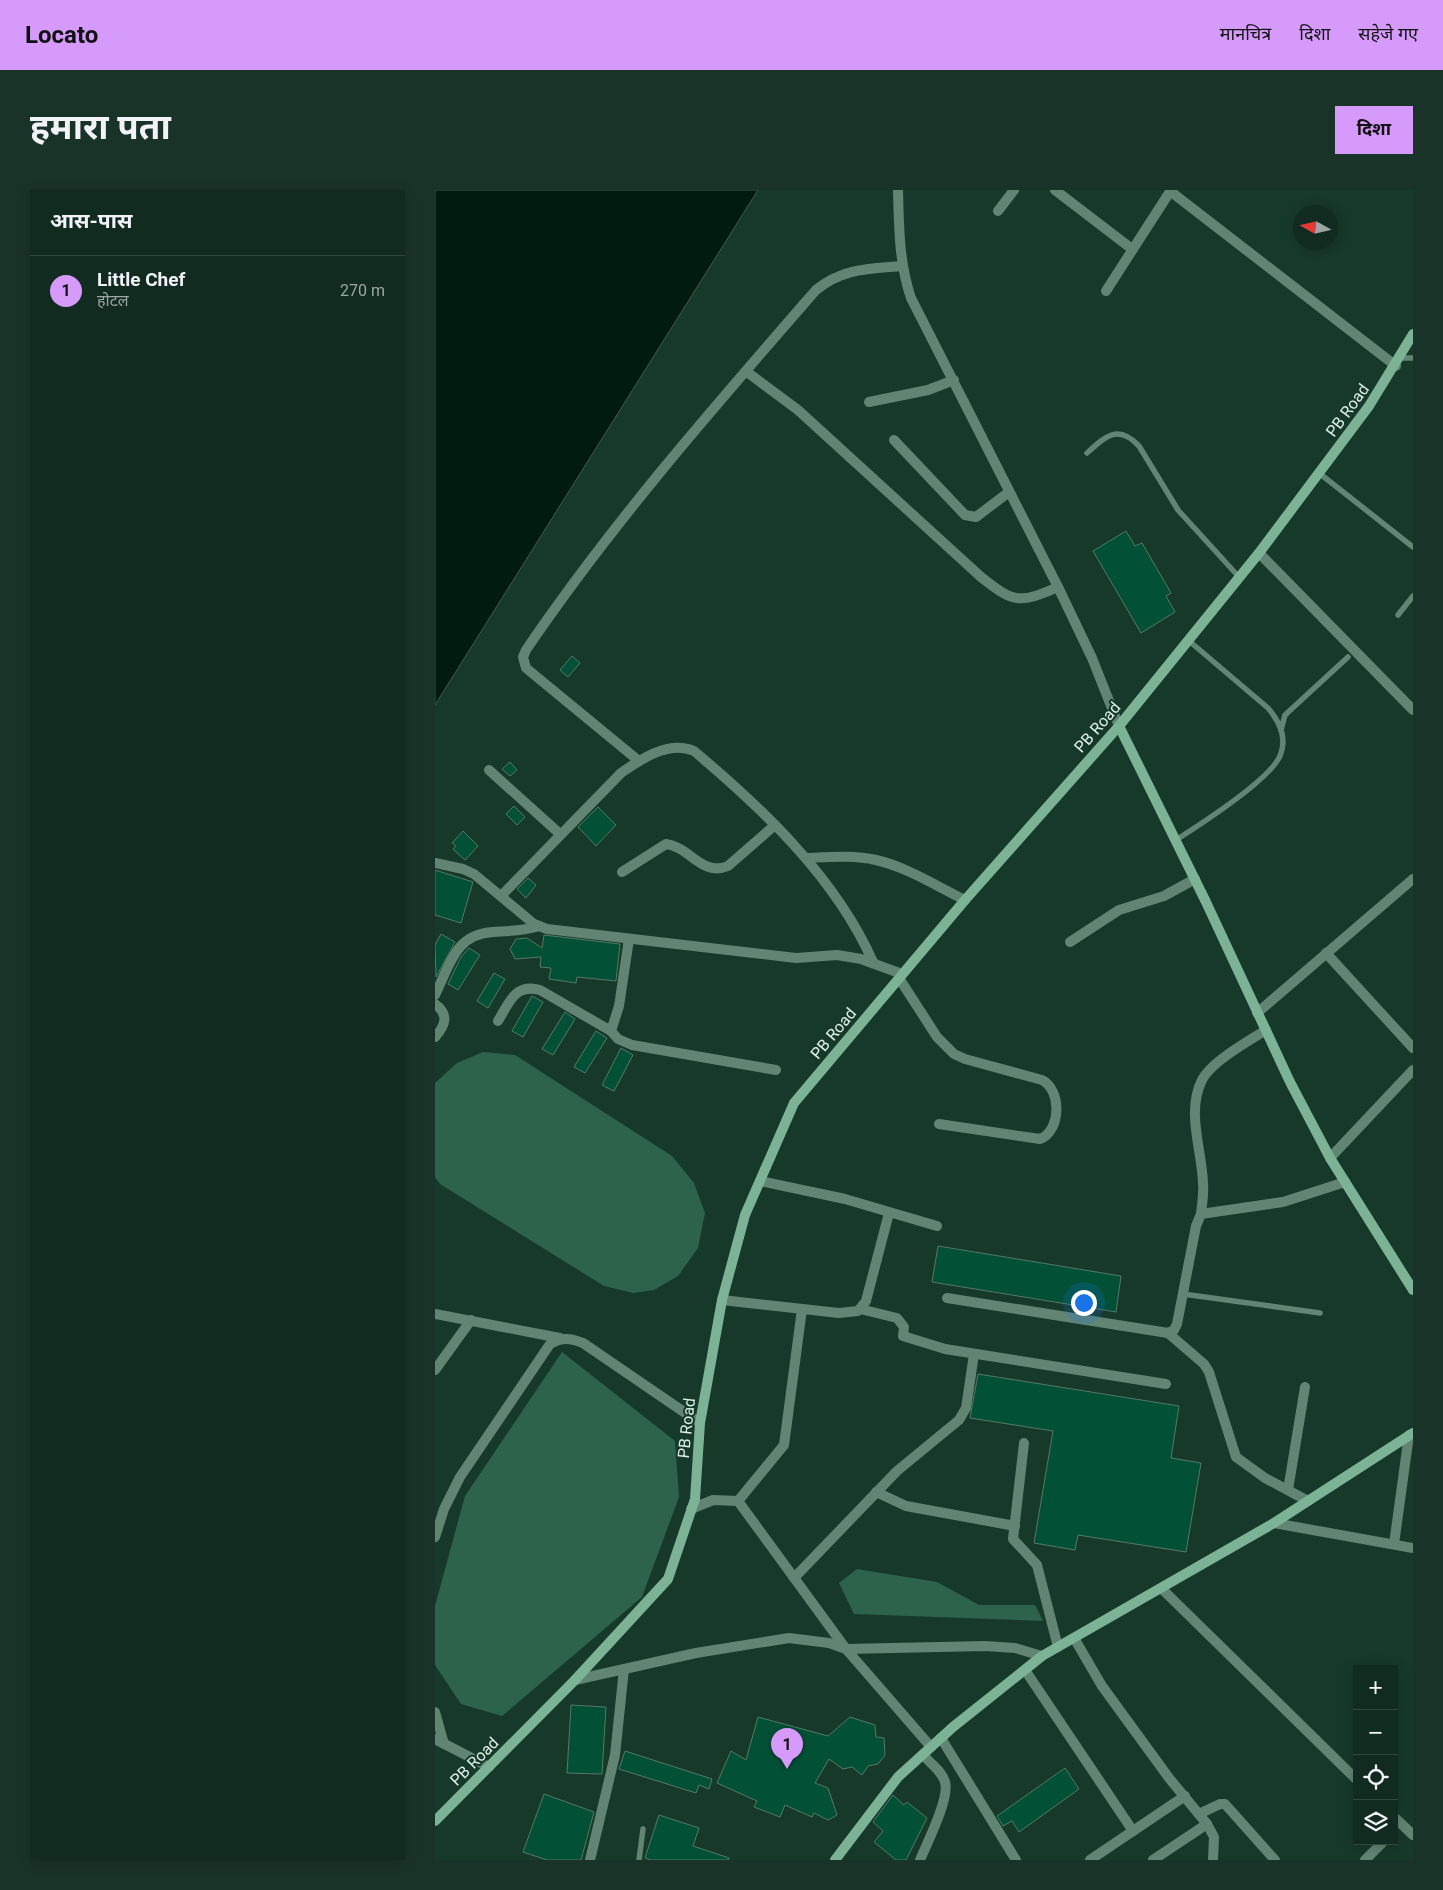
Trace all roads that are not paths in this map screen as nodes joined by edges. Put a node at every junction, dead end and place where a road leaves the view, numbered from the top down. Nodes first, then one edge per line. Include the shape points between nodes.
1 (898, 190) edge
2 (1014, 190) edge
3 (1055, 190) edge
4 (1171, 191) edge
5 (998, 211) dead end
6 (1132, 250) junction
7 (902, 266) junction
8 (1106, 291) dead end
9 (1413, 334) edge
10 (1413, 358) edge
11 (1398, 362) junction
12 (747, 372) junction
13 (954, 380) junction
14 (869, 402) dead end
15 (894, 440) dead end
16 (1087, 453) dead end
17 (1319, 473) junction
18 (1009, 492) junction
19 (1413, 547) edge
20 (1259, 553) junction
21 (1239, 577) junction
22 (1057, 587) junction
23 (1413, 596) edge
24 (1398, 615) dead end
25 (1188, 640) junction
26 (1348, 658) dead end
27 (1413, 710) edge
28 (1119, 726) junction
29 (1281, 730) junction
30 (639, 761) junction
31 (489, 770) dead end
32 (775, 825) junction
33 (560, 834) junction
34 (1176, 840) junction
35 (806, 858) junction
36 (435, 863) edge
37 (623, 872) dead end
38 (1195, 879) junction
39 (1413, 879) edge
40 (501, 896) junction
41 (965, 900) junction
42 (539, 926) junction
43 (629, 939) junction
44 (1070, 942) dead end
45 (1325, 953) junction
46 (873, 962) junction
47 (901, 976) junction
48 (435, 996) edge
49 (435, 1004) edge
50 (1257, 1013) junction
51 (498, 1021) dead end
52 (1266, 1030) junction
53 (611, 1031) junction
54 (435, 1037) edge
55 (1413, 1048) edge
56 (776, 1070) dead end
57 (1413, 1070) edge
58 (939, 1124) dead end
59 (1330, 1158) junction
60 (760, 1181) junction
61 (1345, 1182) junction
62 (889, 1213) junction
63 (1201, 1214) junction
64 (937, 1226) dead end
65 (1413, 1290) edge
66 (1183, 1294) junction
67 (947, 1298) dead end
68 (721, 1300) junction
69 (803, 1309) junction
70 (860, 1309) junction
71 (436, 1313) edge
72 (1320, 1313) dead end
73 (471, 1320) junction
74 (1168, 1333) junction
75 (560, 1338) junction
76 (974, 1354) junction
77 (435, 1370) edge
78 (1166, 1384) dead end
79 (1305, 1387) dead end
80 (700, 1424) junction
81 (1411, 1434) edge
82 (1024, 1444) dead end
83 (1288, 1490) junction
84 (876, 1492) junction
85 (738, 1501) junction
86 (1307, 1501) junction
87 (691, 1509) junction
88 (1274, 1523) junction
89 (437, 1525) edge
90 (1015, 1526) junction
91 (435, 1537) edge
92 (1394, 1544) junction
93 (1413, 1548) edge
94 (794, 1578) junction
95 (1162, 1589) junction
96 (1074, 1638) junction
97 (1058, 1647) junction
98 (846, 1649) junction
99 (1042, 1656) junction
100 (624, 1669) junction
101 (1025, 1670) junction
102 (575, 1680) junction
103 (435, 1712) edge
104 (941, 1738) junction
105 (439, 1741) edge
106 (931, 1747) junction
107 (923, 1755) junction
108 (489, 1767) junction
109 (1353, 1776) edge
110 (1185, 1796) junction
111 (1199, 1814) junction
112 (435, 1822) edge
113 (1207, 1824) junction
114 (1398, 1825) edge
115 (643, 1829) dead end
116 (1133, 1831) junction
117 (1413, 1835) edge
118 (1380, 1845) edge
119 (590, 1860) edge
120 (639, 1860) edge
121 (835, 1860) edge
122 (920, 1860) edge
123 (1016, 1860) edge
124 (1090, 1860) edge
125 (1153, 1860) edge
126 (1213, 1860) edge
127 (1275, 1860) edge
128 (1365, 1860) edge

1 - 7 street
2 - 5 street
3 - 6 street
4 - 6 street
4 - 11 street
6 - 8 street
7 - 12 street via 843,273 829,279
7 - 13 street via 922,322
9 - 11 street, PB Road
10 - 11 lane
11 - 17 street, PB Road
12 - 22 street via 798,410 1001,592 1021,600 1032,599
12 - 30 street via 709,411 597,550 523,657 526,668
13 - 14 street via 928,390
13 - 18 street
15 - 18 street via 965,515 976,517
16 - 21 lane via 1110,435 1117,433 1132,439 1178,510
17 - 19 lane
17 - 20 street, PB Road
18 - 22 street
20 - 21 street, PB Road
20 - 27 street
21 - 25 street, PB Road
22 - 28 street
23 - 24 lane
25 - 28 street, PB Road
25 - 29 lane via 1268,708
26 - 29 lane via 1285,715
28 - 34 street
28 - 41 street, PB Road
29 - 34 lane via 1284,744 1274,766 1228,806
30 - 32 street via 677,746 694,751
30 - 33 street via 610,782
31 - 33 street
32 - 35 street
32 - 37 street via 721,869 707,868 683,849 666,844
33 - 40 street
34 - 38 street
35 - 41 street via 875,860 905,870
35 - 46 street via 856,927
36 - 40 street via 474,874
38 - 44 street via 1163,896 1119,910
38 - 50 street
39 - 45 street
40 - 42 street
41 - 47 street, PB Road
42 - 43 street via 547,930
42 - 48 street via 468,937 456,951
43 - 46 street via 796,958 837,955
43 - 53 street via 619,1006
45 - 50 street
45 - 55 street
46 - 47 street
47 - 58 street via 946,1048 965,1060 1042,1080 1049,1083 1056,1095 1053,1125 1047,1137 1040,1139
47 - 60 street, PB Road via 794,1103
49 - 54 street via 443,1010 445,1023
50 - 52 street
51 - 53 street via 517,992 531,988
52 - 59 street
52 - 63 street via 1231,1051 1203,1078 1197,1095 1195,1128 1203,1183
53 - 56 street via 618,1039 632,1045
57 - 59 street
59 - 61 street
60 - 62 street via 845,1199
60 - 68 street, PB Road via 745,1216
61 - 63 street via 1283,1202
61 - 65 street
62 - 64 street
62 - 70 street via 867,1301
63 - 66 street via 1195,1226
66 - 72 lane
66 - 74 street via 1177,1324
67 - 74 street
68 - 69 street
68 - 80 street, PB Road
69 - 70 street via 845,1313
69 - 85 street via 784,1445
70 - 76 street via 897,1318 904,1328 903,1336
71 - 73 street
73 - 75 street
73 - 77 street
74 - 83 street via 1209,1372 1236,1457
75 - 80 street via 583,1343
75 - 89 street via 550,1344 460,1477
76 - 78 street
76 - 84 street via 966,1408 959,1420
79 - 83 street
80 - 87 street, PB Road via 695,1499
81 - 86 street
81 - 92 street
82 - 90 street
83 - 86 street
84 - 90 street via 906,1506
84 - 94 street
85 - 87 street via 713,1500
85 - 94 street
86 - 88 street
87 - 102 street, PB Road via 668,1579
88 - 92 street
88 - 95 street
89 - 91 street
90 - 97 street via 1013,1539 1037,1566
92 - 93 street
94 - 98 street
95 - 96 street
95 - 109 street
96 - 97 street
96 - 110 street via 1102,1686
97 - 99 street
98 - 99 street via 985,1646 1015,1648
98 - 100 street via 829,1642 789,1638
98 - 106 street
99 - 101 street
100 - 102 street
100 - 119 street via 615,1755
101 - 104 street
101 - 116 street
102 - 108 street, PB Road
103 - 105 street
104 - 106 street
104 - 123 street
105 - 108 street
106 - 107 street
107 - 121 street via 893,1783
107 - 122 street via 941,1774 946,1787
108 - 112 street, PB Road
110 - 111 street
110 - 116 street
111 - 113 street
111 - 127 street via 1225,1804
113 - 125 street
113 - 126 street via 1214,1837
114 - 117 street
115 - 120 lane
116 - 124 street
118 - 128 street

